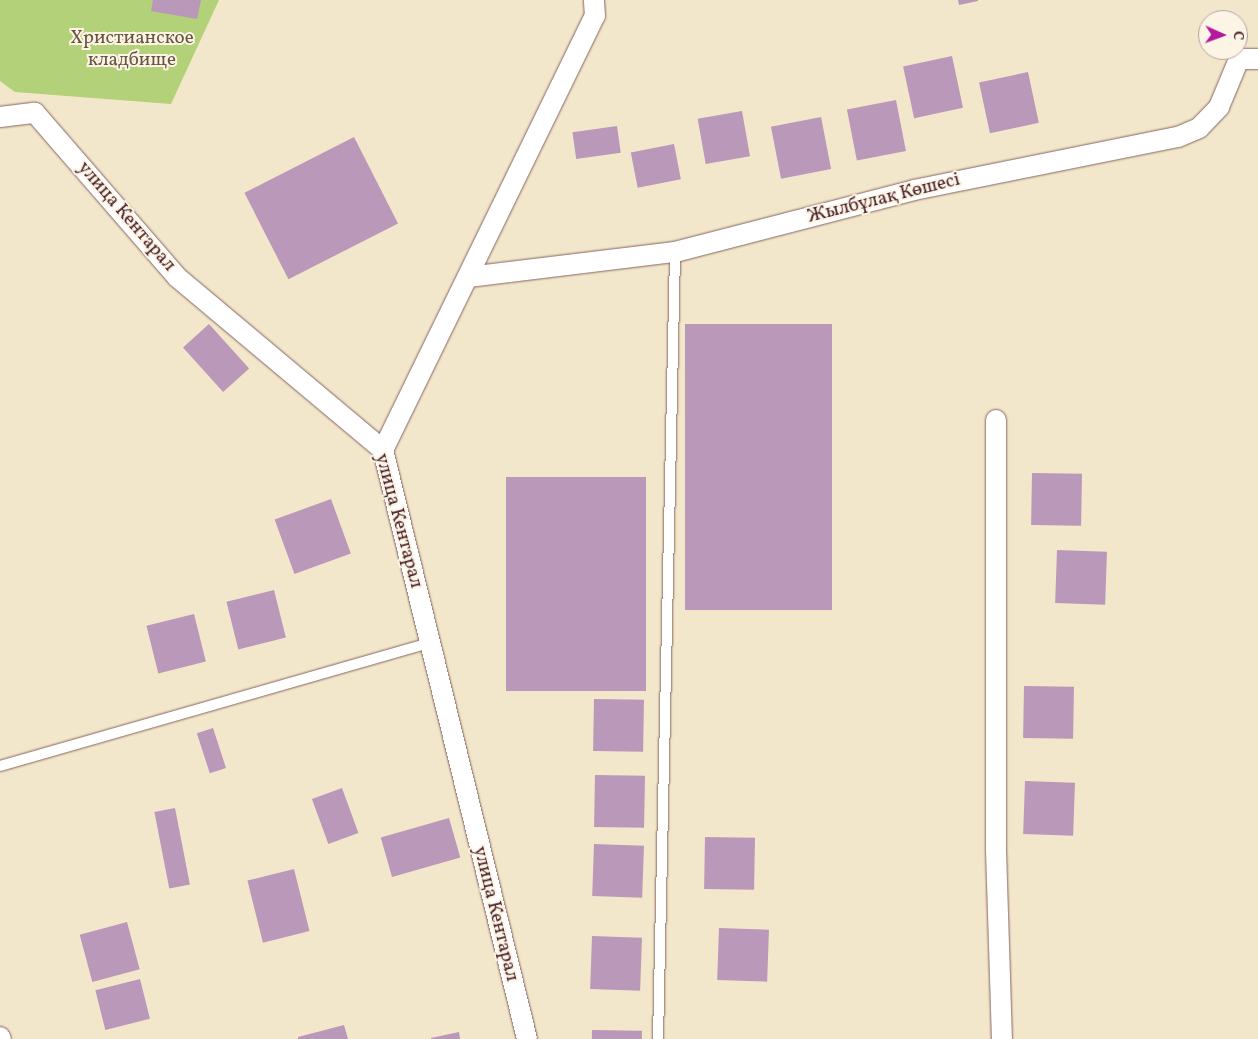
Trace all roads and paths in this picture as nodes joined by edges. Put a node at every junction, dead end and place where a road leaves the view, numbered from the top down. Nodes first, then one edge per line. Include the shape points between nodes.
1 (594, 0) edge
2 (1258, 59) edge
3 (0, 117) edge
4 (675, 252) junction
5 (468, 277) junction
6 (996, 420) dead end
7 (383, 450) junction
8 (429, 644) junction
9 (0, 766) edge
10 (527, 1039) edge
11 (658, 1039) edge
12 (1002, 1039) edge

1 - 5 street via 595,16
2 - 4 street, Жылбұлақ Көшесі via 1239,59 1219,108 1199,128 1178,137 914,190
3 - 7 street, улица Кентарал via 35,112 178,277
4 - 5 street, Жылбұлақ Көшесі
4 - 11 lane
5 - 7 street
6 - 12 street via 996,850
7 - 8 street, улица Кентарал
8 - 9 lane
8 - 10 street, улица Кентарал

